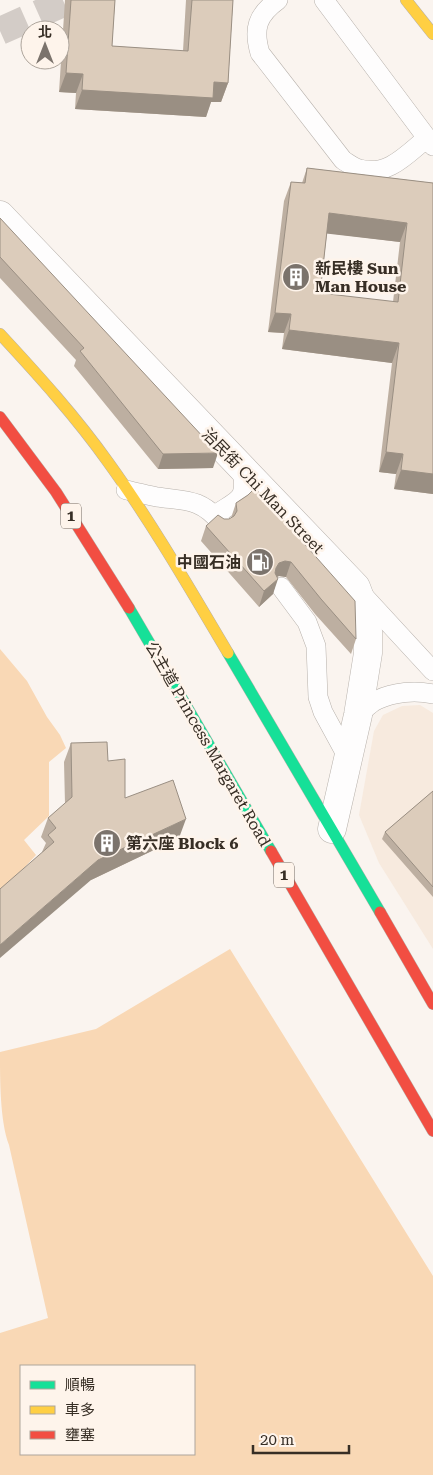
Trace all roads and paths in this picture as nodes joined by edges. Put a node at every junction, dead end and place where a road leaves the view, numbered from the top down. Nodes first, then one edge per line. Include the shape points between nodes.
1 (278, 0) edge
2 (324, 0) edge
3 (406, 0) edge
4 (433, 34) edge
5 (430, 142) edge
6 (0, 215) edge
7 (0, 334) edge
8 (0, 417) edge
9 (242, 469) junction
10 (126, 490) junction
11 (281, 587) dead end
12 (356, 587) junction
13 (433, 671) edge
14 (433, 694) edge
15 (358, 715) junction
16 (348, 758) junction
17 (332, 829) junction
18 (433, 1004) edge
19 (433, 1131) edge

1 - 5 lane via 266,9 259,20 256,39 260,53 343,160 358,169 376,172 392,166
2 - 5 lane
3 - 4 main road
6 - 9 street, 治民街 Chi Man Street
7 - 10 main road via 55,395
8 - 19 main road, 公主道 Princess Margaret Road / 1 via 56,492 136,619
9 - 10 lane via 243,494 218,519 206,507 193,502
9 - 12 street, 治民街 Chi Man Street
10 - 17 main road via 183,578
11 - 16 lane via 307,622 316,646 318,697
12 - 13 lane
12 - 15 street, 治民街 Chi Man Street via 368,630 368,654
14 - 15 lane via 397,694 376,700
15 - 16 street, 治民街 Chi Man Street
16 - 17 street, 治民街 Chi Man Street
17 - 18 main road

